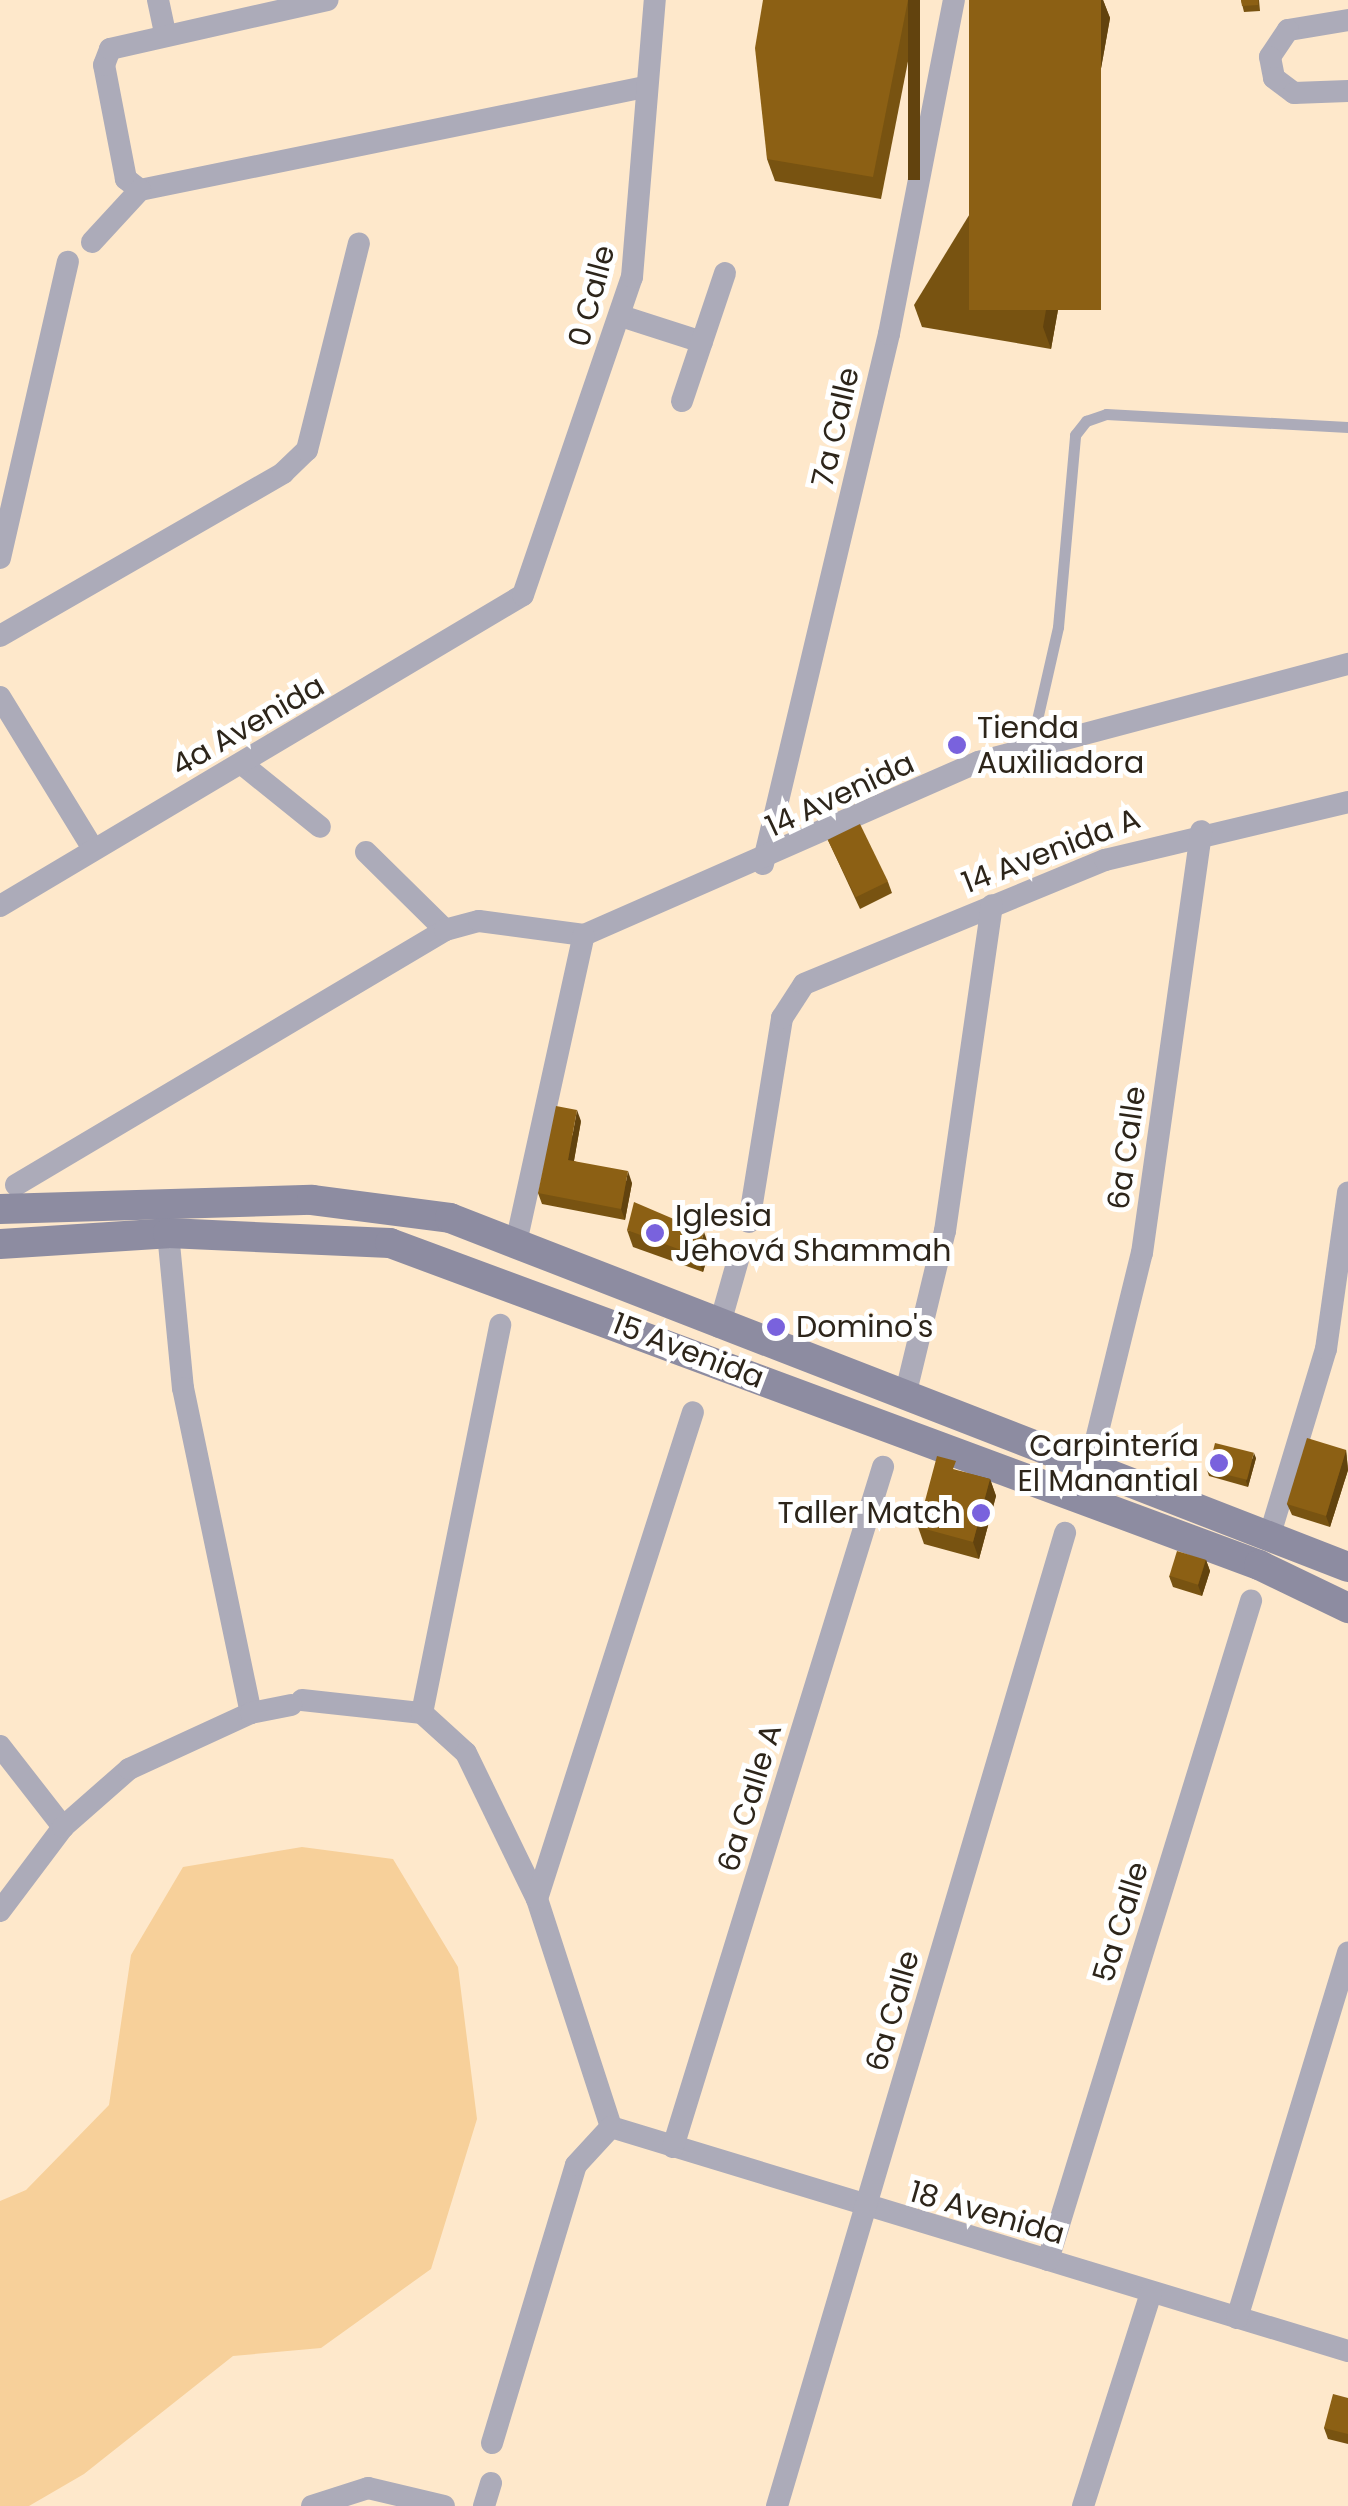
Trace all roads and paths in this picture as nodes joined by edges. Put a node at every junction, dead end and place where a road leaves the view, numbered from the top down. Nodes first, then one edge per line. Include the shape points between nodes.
1 (158, 0) edge
2 (328, 0) edge
3 (654, 0) edge
4 (954, 0) edge
5 (1348, 20) edge
6 (165, 32) junction
7 (645, 87) junction
8 (1348, 91) edge
9 (140, 190) junction
10 (92, 242) dead end
11 (359, 243) dead end
12 (68, 262) dead end
13 (725, 273) dead end
14 (621, 316) junction
15 (702, 342) junction
16 (682, 401) dead end
17 (1348, 427) edge
18 (0, 558) edge
19 (523, 595) joint
20 (0, 636) edge
21 (1348, 664) edge
22 (0, 697) edge
23 (1031, 746) junction
24 (242, 764) junction
25 (1348, 802) edge
26 (320, 826) dead end
27 (1200, 831) junction
28 (93, 849) junction
29 (366, 852) dead end
30 (763, 864) junction
31 (992, 905) junction
32 (0, 906) edge
33 (455, 929) junction
34 (584, 936) junction
35 (1348, 1193) edge
36 (8, 1198) edge
37 (749, 1222) dead end
38 (168, 1232) junction
39 (516, 1243) junction
40 (0, 1244) edge
41 (740, 1253) dead end
42 (500, 1325) dead end
43 (718, 1326) junction
44 (905, 1396) junction
45 (692, 1412) dead end
46 (883, 1467) dead end
47 (1089, 1468) junction
48 (1271, 1531) junction
49 (1066, 1533) dead end
50 (1348, 1567) edge
51 (1251, 1601) dead end
52 (1348, 1608) edge
53 (251, 1713) junction
54 (422, 1713) junction
55 (0, 1746) edge
56 (64, 1827) junction
57 (537, 1899) junction
58 (0, 1911) edge
59 (1348, 1953) edge
60 (611, 2127) junction
61 (674, 2147) junction
62 (866, 2210) junction
63 (1048, 2260) junction
64 (1151, 2293) junction
65 (1238, 2318) junction
66 (1348, 2351) edge
67 (492, 2443) dead end
68 (491, 2483) dead end
69 (312, 2506) edge
70 (444, 2506) edge
71 (484, 2506) edge
72 (778, 2506) edge
73 (1083, 2506) edge

1 - 6 street
2 - 6 street
3 - 7 street, 0 Calle
4 - 30 street, 7a Calle via 889,334
5 - 8 street via 1288,30 1270,56 1274,78 1294,93
6 - 9 street via 110,49 104,65 126,178
7 - 9 street
7 - 14 street, 0 Calle via 642,216
9 - 10 street
11 - 20 street via 306,450 283,473
12 - 18 street
13 - 15 street
14 - 15 street
14 - 19 street, 0 Calle
15 - 16 street
17 - 23 lane via 1106,414 1086,421 1076,435 1058,627
19 - 24 street, 4a Avenida
21 - 23 street, 14 Avenida
22 - 28 street
23 - 30 street, 14 Avenida
24 - 26 street
24 - 28 street, 4a Avenida
25 - 27 street, 14 Avenida A
27 - 31 street, 14 Avenida A
27 - 47 street, 6a Calle via 1146,1235
28 - 32 street, 4a Avenida
29 - 33 street
30 - 34 street, 14 Avenida
31 - 37 street, 14 Avenida A via 820,974 792,998
31 - 44 street via 944,1231
33 - 34 street, 14 Avenida via 480,921
33 - 36 street
34 - 39 street
35 - 48 street via 1326,1349
36 - 39 main road, 15 Avenida via 399,1206
38 - 40 main road, 15 Avenida
38 - 52 main road, 15 Avenida via 336,1235 430,1254 1258,1565
38 - 53 street via 183,1388
39 - 43 main road, 15 Avenida
41 - 43 street
42 - 54 street
43 - 44 main road, 15 Avenida
44 - 47 main road, 15 Avenida
45 - 57 street
46 - 61 street, 6a Calle A
47 - 48 main road, 15 Avenida
48 - 50 main road, 15 Avenida
49 - 62 street, 6a Calle
51 - 63 street, 5a Calle
53 - 54 street via 296,1703
53 - 56 street via 129,1769
54 - 57 street via 466,1753
55 - 56 street
56 - 58 street
57 - 60 street
59 - 65 street
60 - 61 street, 18 Avenida
60 - 67 street via 576,2165
61 - 62 street, 18 Avenida
62 - 63 street, 18 Avenida
62 - 72 street, 6a Calle
63 - 64 street, 18 Avenida
64 - 65 street, 18 Avenida
64 - 73 street
65 - 66 street, 18 Avenida
68 - 71 street
69 - 70 street via 368,2488

